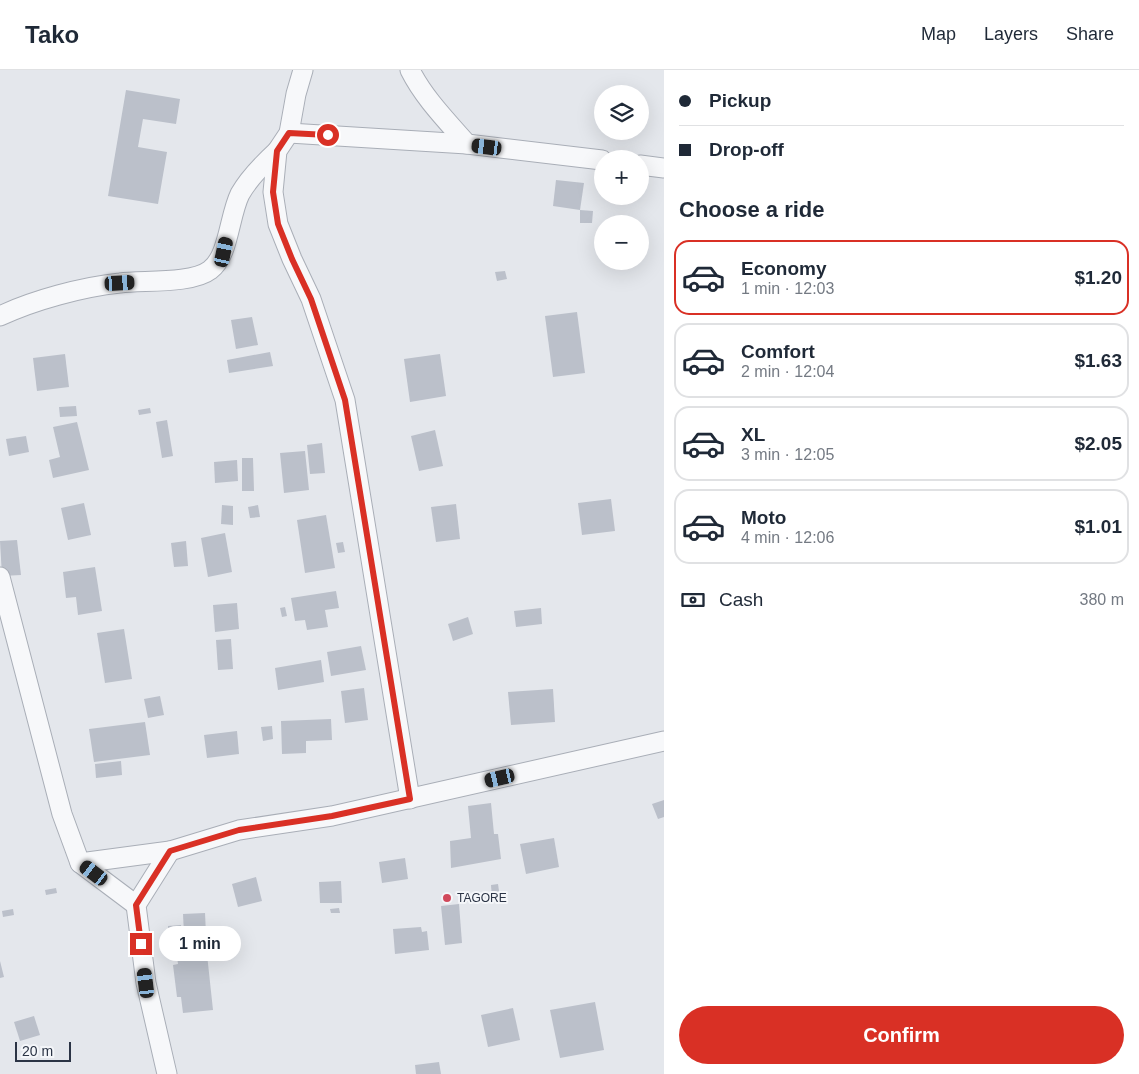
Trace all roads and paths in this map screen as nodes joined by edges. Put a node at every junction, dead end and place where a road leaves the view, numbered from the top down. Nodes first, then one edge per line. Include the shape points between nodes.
1 (303, 70) edge
2 (410, 70) edge
3 (289, 133) junction
4 (467, 144) junction
5 (277, 151) junction
6 (594, 159) edge
7 (649, 166) edge
8 (664, 168) edge
9 (0, 316) edge
10 (0, 577) edge
11 (664, 740) edge
12 (410, 799) junction
13 (170, 851) junction
14 (80, 863) junction
15 (136, 905) junction
16 (167, 1074) edge

1 - 3 street
2 - 4 street via 429,100
3 - 4 street
3 - 5 street
4 - 6 street
5 - 9 street via 241,193 231,216 224,252 210,270 185,278 120,283 72,292 21,306
5 - 12 street via 273,192 278,224 311,299 345,400
7 - 8 street
10 - 14 street via 62,814
11 - 12 street
12 - 13 street via 332,816 239,830
13 - 14 street
13 - 15 street
14 - 15 street
15 - 16 street via 146,983

